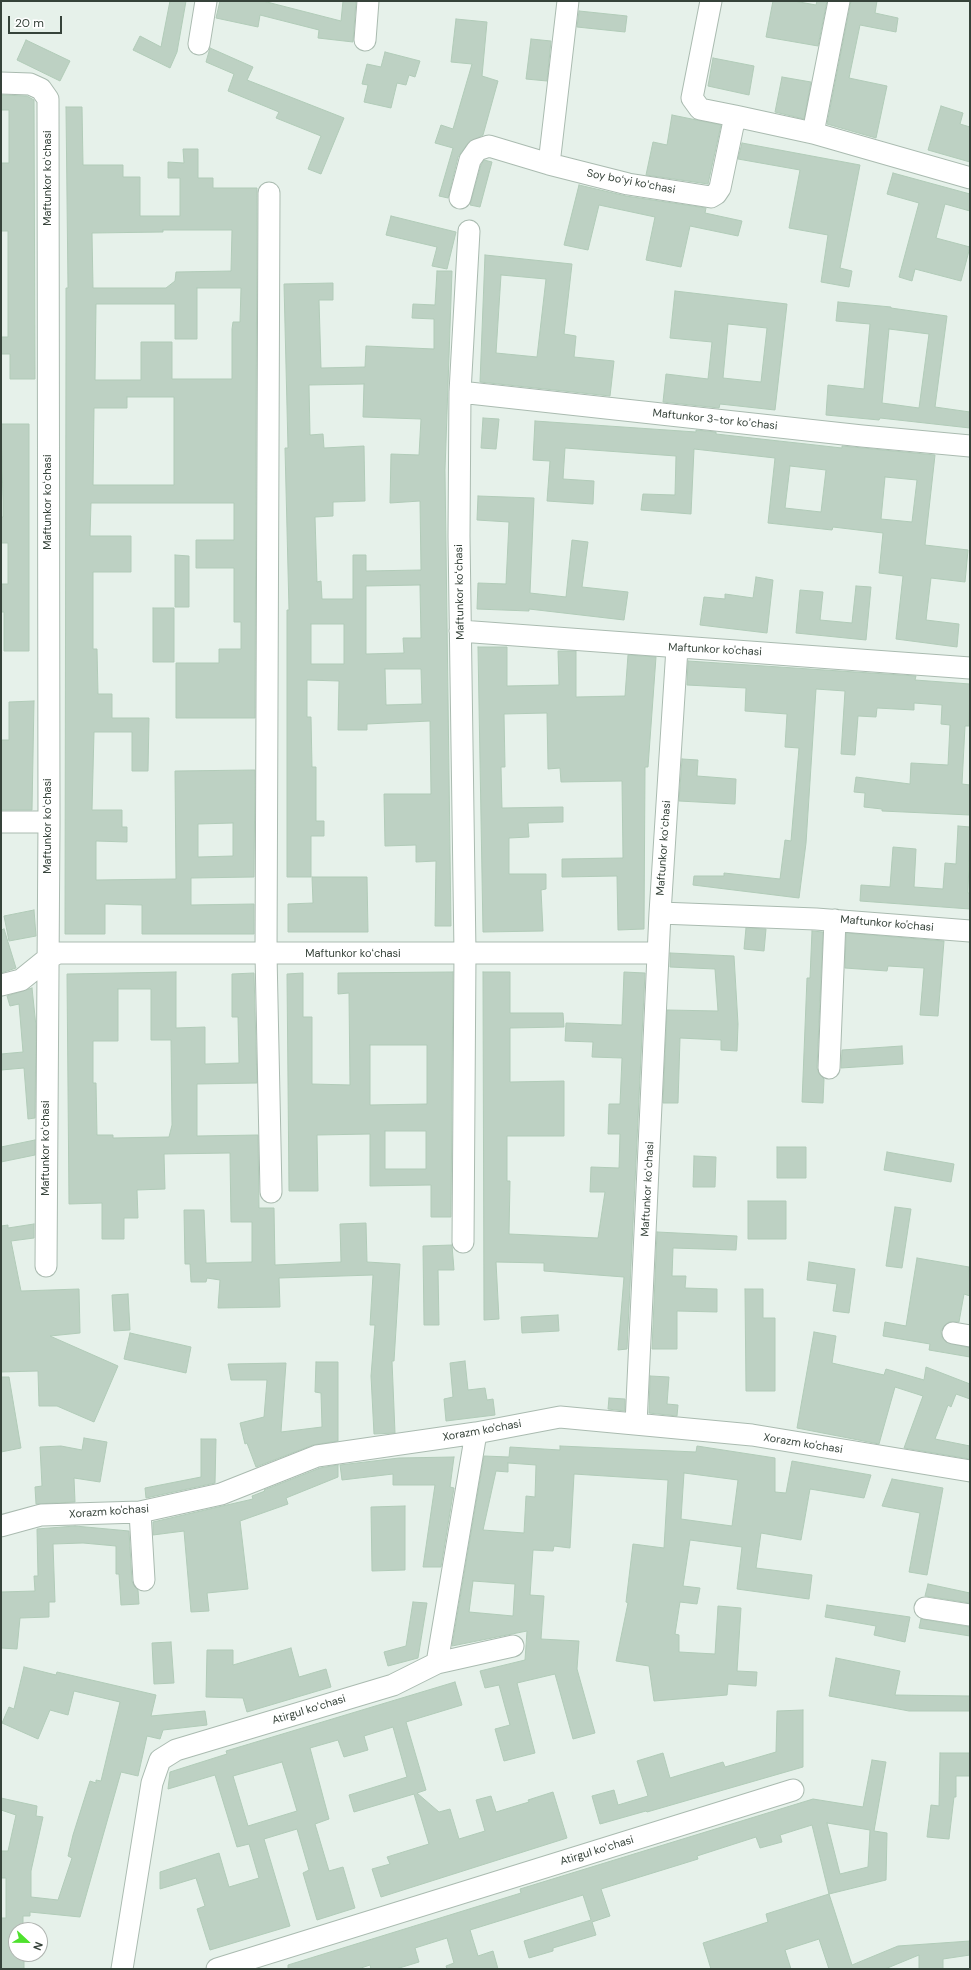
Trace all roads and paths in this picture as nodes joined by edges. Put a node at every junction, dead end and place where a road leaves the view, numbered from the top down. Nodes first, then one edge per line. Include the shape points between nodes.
1 (206, 1) edge
2 (368, 1) edge
3 (568, 1) edge
4 (711, 1) edge
5 (840, 1) edge
6 (365, 40) dead end
7 (199, 44) dead end
8 (1, 83) edge
9 (735, 116) junction
10 (813, 133) junction
11 (549, 164) junction
12 (970, 178) edge
13 (269, 193) dead end
14 (460, 198) dead end
15 (469, 230) dead end
16 (460, 392) junction
17 (970, 446) edge
18 (460, 631) junction
19 (677, 648) junction
20 (970, 668) edge
21 (1, 822) edge
22 (49, 822) junction
23 (660, 913) junction
24 (835, 920) junction
25 (970, 932) edge
26 (658, 953) junction
27 (266, 954) junction
28 (465, 954) junction
29 (47, 959) junction
30 (1, 985) edge
31 (829, 1068) dead end
32 (271, 1192) dead end
33 (463, 1242) dead end
34 (46, 1266) dead end
35 (636, 1424) junction
36 (476, 1433) junction
37 (970, 1471) edge
38 (140, 1512) junction
39 (1, 1526) edge
40 (144, 1580) dead end
41 (925, 1608) dead end
42 (970, 1615) edge
43 (514, 1646) dead end
44 (437, 1663) junction
45 (793, 1790) dead end
46 (122, 1969) edge
47 (217, 1969) edge

1 - 7 street
2 - 6 street
3 - 11 street
4 - 9 street via 692,98 700,109
5 - 10 street
8 - 22 street, Maftunkor koʻchasi via 30,84 41,89 48,99
9 - 10 street
9 - 11 street, Soy boʻyi koʻchasi via 720,188 711,197 628,184
10 - 12 street
11 - 14 street via 489,146 477,150 470,160
13 - 27 street
15 - 16 street, Maftunkor koʻchasi
16 - 17 street, Maftunkor 3-tor koʼchasi
16 - 18 street, Maftunkor koʻchasi
18 - 19 street, Maftunkor ko'chasi
18 - 28 street, Maftunkor koʻchasi
19 - 20 street, Maftunkor ko'chasi
19 - 23 street, Maftunkor koʻchasi
21 - 22 street
22 - 29 street, Maftunkor koʻchasi
23 - 24 street, Maftunkor ko'chasi
23 - 26 street, Maftunkor koʻchasi
24 - 25 street, Maftunkor ko'chasi
24 - 31 street
26 - 28 street, Maftunkor koʻchasi
26 - 35 street, Maftunkor koʻchasi
27 - 28 street, Maftunkor koʻchasi
27 - 29 street, Maftunkor koʻchasi via 58,953
27 - 32 street
28 - 33 street, Maftunkor koʻchasi
29 - 30 street, Maftunkor koʻchasi via 20,980
29 - 34 street, Maftunkor koʻchasi
35 - 36 street, Xorazm ko'chasi via 560,1417
35 - 37 street, Xorazm ko'chasi via 752,1435
36 - 38 street, Xorazm ko'chasi via 317,1456 220,1494
36 - 44 street
38 - 39 street, Xorazm ko'chasi via 41,1515
38 - 40 street
41 - 42 street
43 - 44 street, Atirgul koʻchasi
44 - 46 street, Atirgul koʻchasi via 393,1685 176,1750 160,1760 152,1782
45 - 47 street, Atirgul koʻchasi

